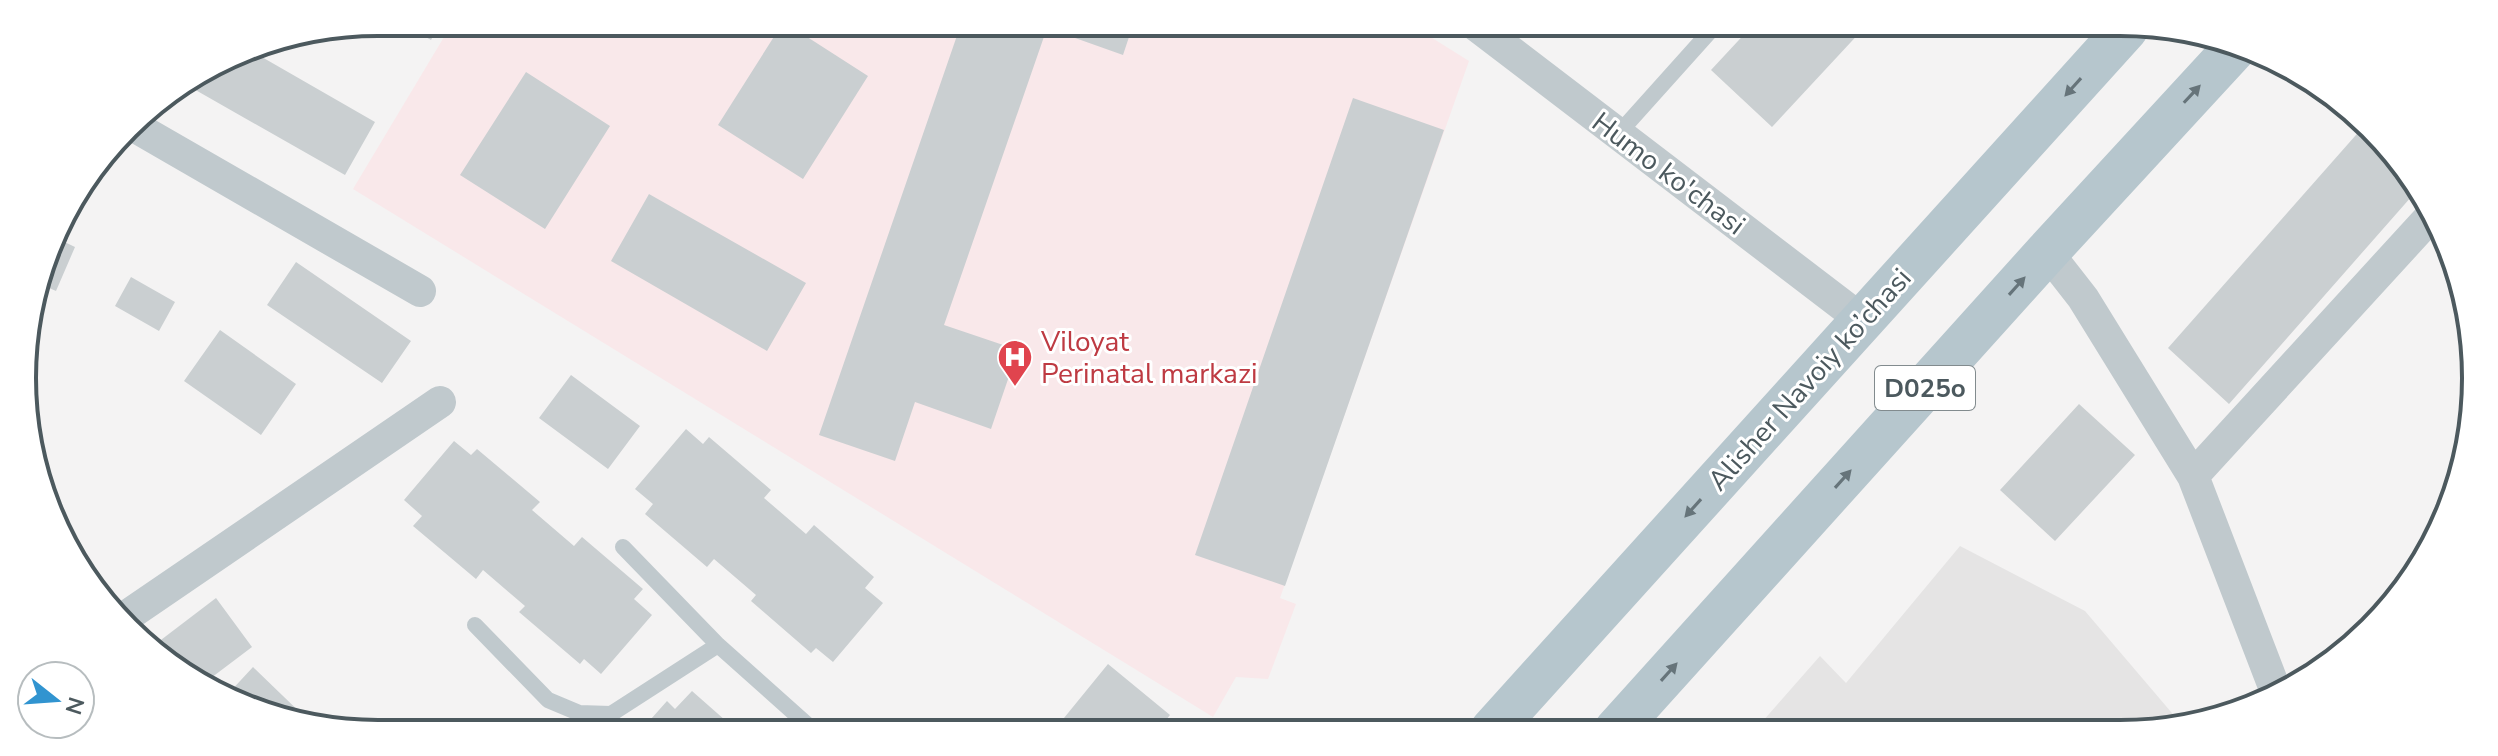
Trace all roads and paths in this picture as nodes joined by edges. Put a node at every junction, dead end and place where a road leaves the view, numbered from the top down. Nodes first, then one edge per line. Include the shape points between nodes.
1 (1490, 36) edge
2 (1706, 36) edge
3 (2120, 36) edge
4 (2230, 54) edge
5 (142, 131) edge
6 (1618, 134) junction
7 (2425, 223) edge
8 (2047, 252) junction
9 (420, 291) dead end
10 (1862, 320) junction
11 (440, 402) dead end
12 (2193, 476) junction
13 (623, 547) dead end
14 (130, 614) edge
15 (475, 625) dead end
16 (718, 645) junction
17 (2273, 684) edge
18 (802, 720) edge
19 (1501, 720) edge
20 (1625, 720) edge

1 - 6 street, Humo ko'chasi
2 - 6 lane
3 -> 10 main road, Alisher Navoiy ko’chasi
8 -> 4 main road, D025o
5 - 9 street
6 - 10 street, Humo ko'chasi
7 - 12 street
8 - 12 street via 2083,298
20 -> 8 main road, D025o
10 -> 19 main road, Alisher Navoiy ko’chasi
11 - 14 street
12 - 17 street
13 - 16 lane
15 - 16 lane via 548,700 579,713 611,714
16 - 18 lane

